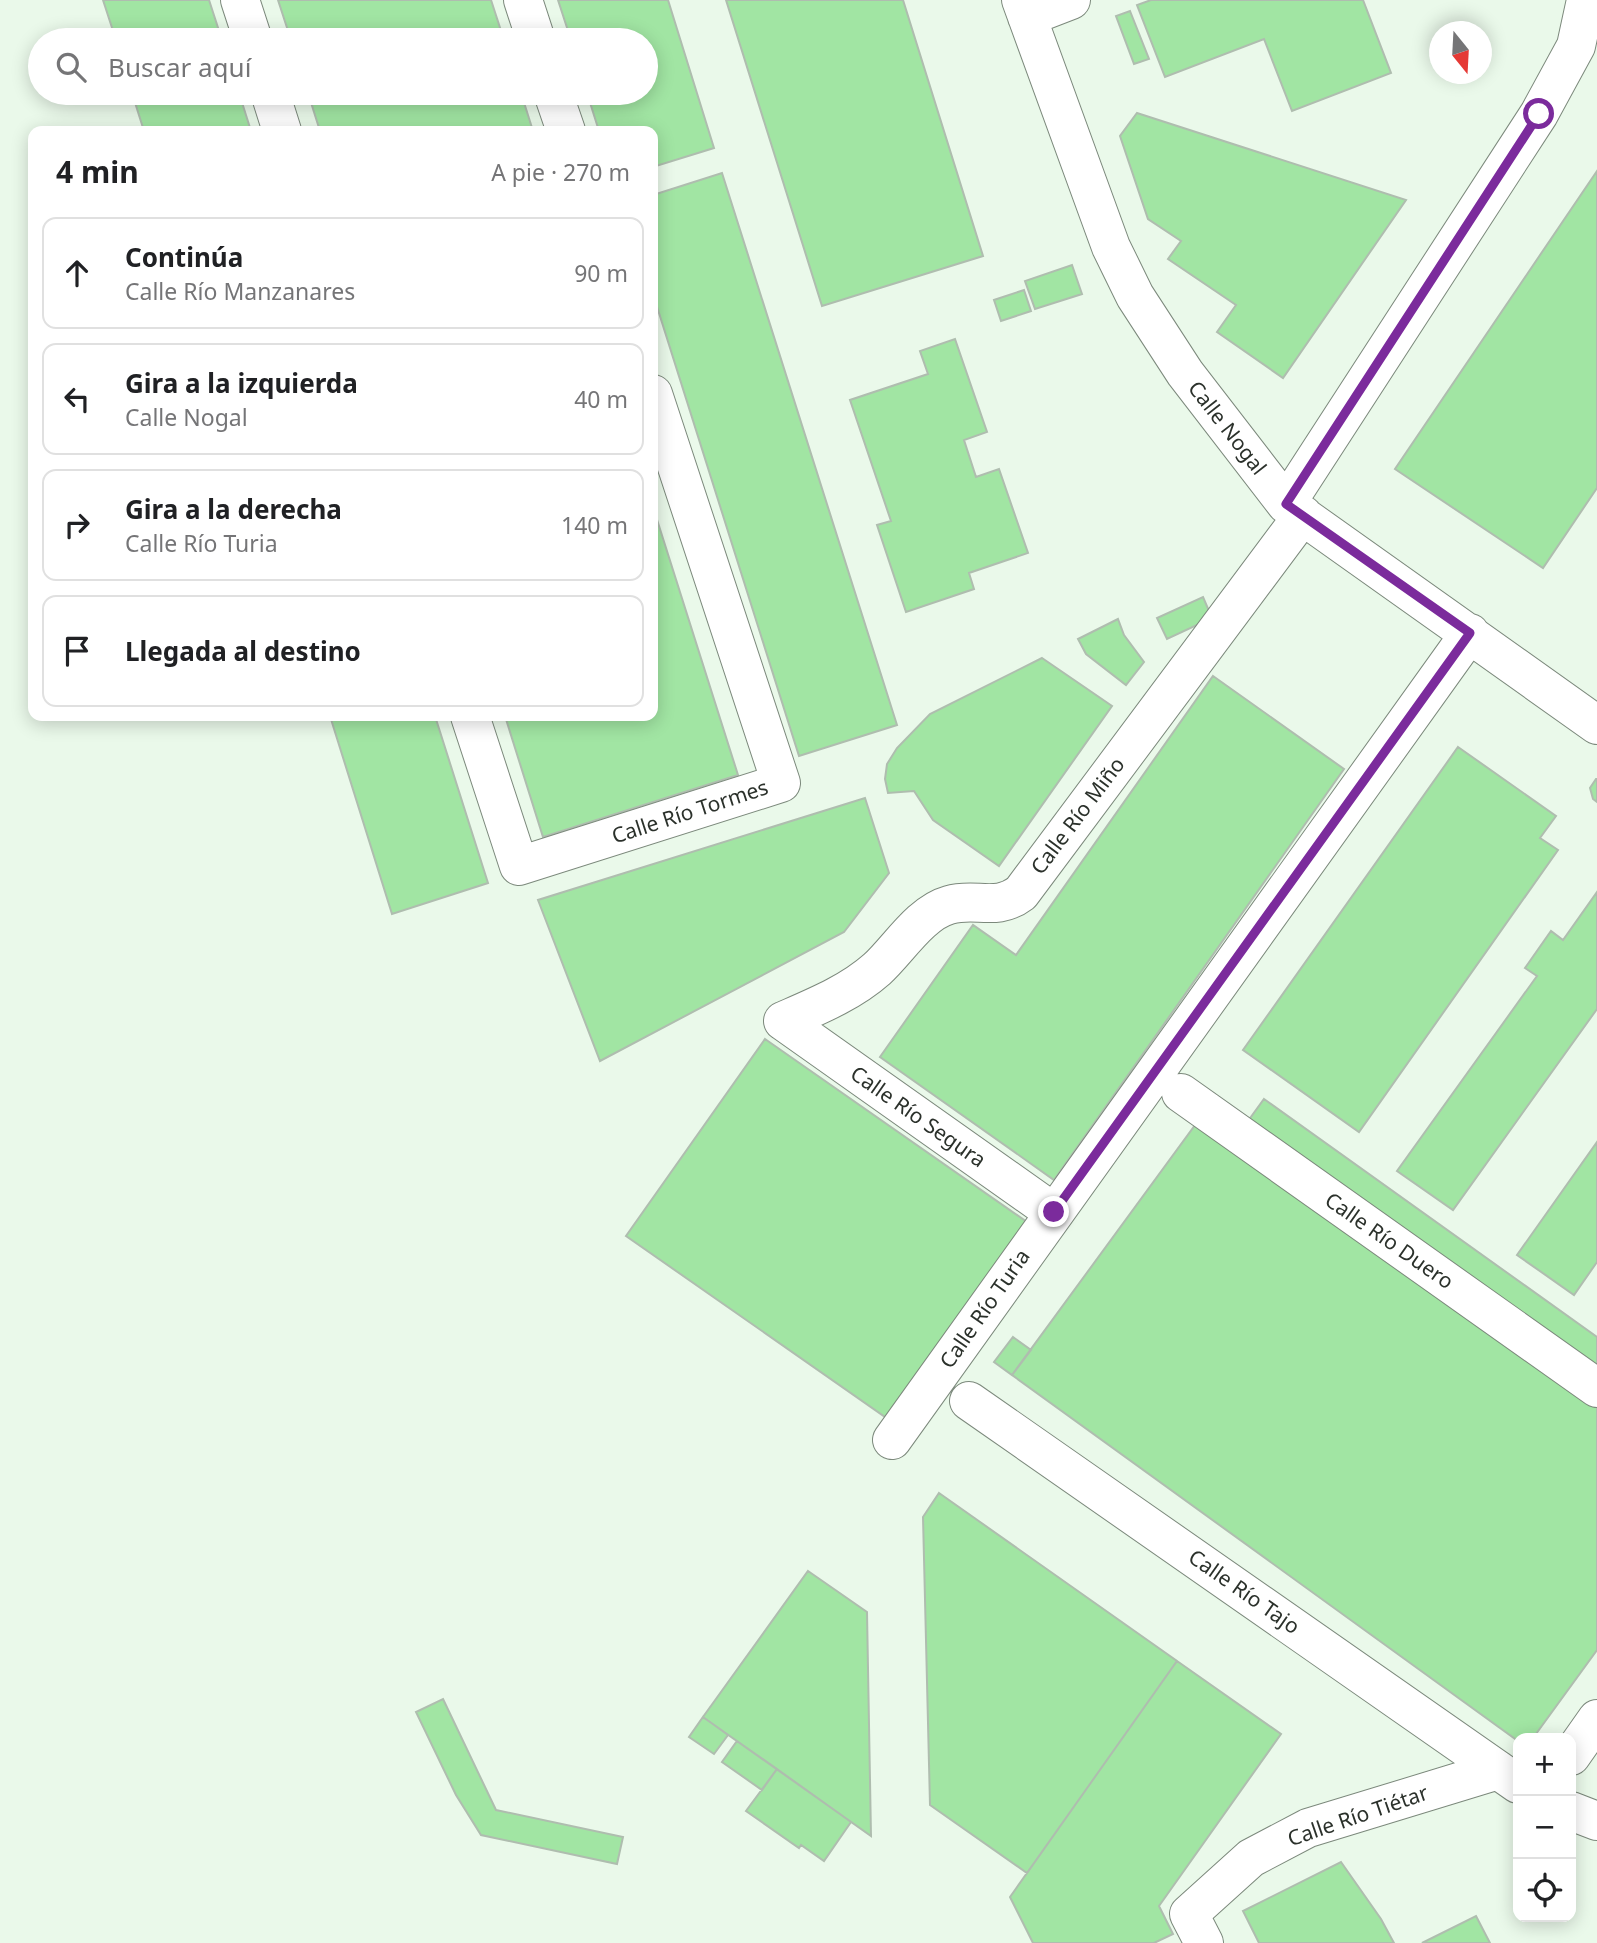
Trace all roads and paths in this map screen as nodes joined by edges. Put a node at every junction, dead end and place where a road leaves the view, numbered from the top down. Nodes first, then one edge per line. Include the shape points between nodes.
1 (240, 0) edge
2 (523, 0) edge
3 (1071, 0) edge
4 (1586, 0) edge
5 (1024, 8) edge
6 (249, 28) edge
7 (532, 28) edge
8 (274, 105) edge
9 (557, 105) edge
10 (280, 126) edge
11 (564, 126) edge
12 (658, 409) edge
13 (1294, 510) junction
14 (1470, 633) junction
15 (472, 721) edge
16 (1597, 725) edge
17 (783, 1021) joint
18 (1181, 1093) dead end
19 (1054, 1212) junction
20 (1597, 1388) edge
21 (969, 1401) dead end
22 (892, 1440) dead end
23 (1597, 1718) edge
24 (1576, 1749) edge
25 (1508, 1777) edge
26 (1576, 1813) edge
27 (1597, 1821) edge
28 (1204, 1943) edge

1 - 6 street
2 - 7 street
3 - 5 street
4 - 13 street, Calle Río Miño via 1576,46 1539,114
5 - 13 street, Calle Nogal via 1111,247 1135,296 1185,373
8 - 10 street
9 - 11 street
12 - 15 street, Calle Río Tormes via 781,783 519,866
13 - 14 street, Calle Nogal
13 - 17 street, Calle Río Miño via 1021,893 1010,902 949,905 932,914 858,983
14 - 16 street, Calle Nogal
14 - 19 street, Calle Río Turia
17 - 19 street, Calle Río Segura
18 - 20 street, Calle Río Duero
19 - 22 street, Calle Río Turia
21 - 25 street, Calle Río Tajo
23 - 24 street
25 - 28 street, Calle Río Tiétar via 1308,1828 1251,1858 1189,1914
26 - 27 street

